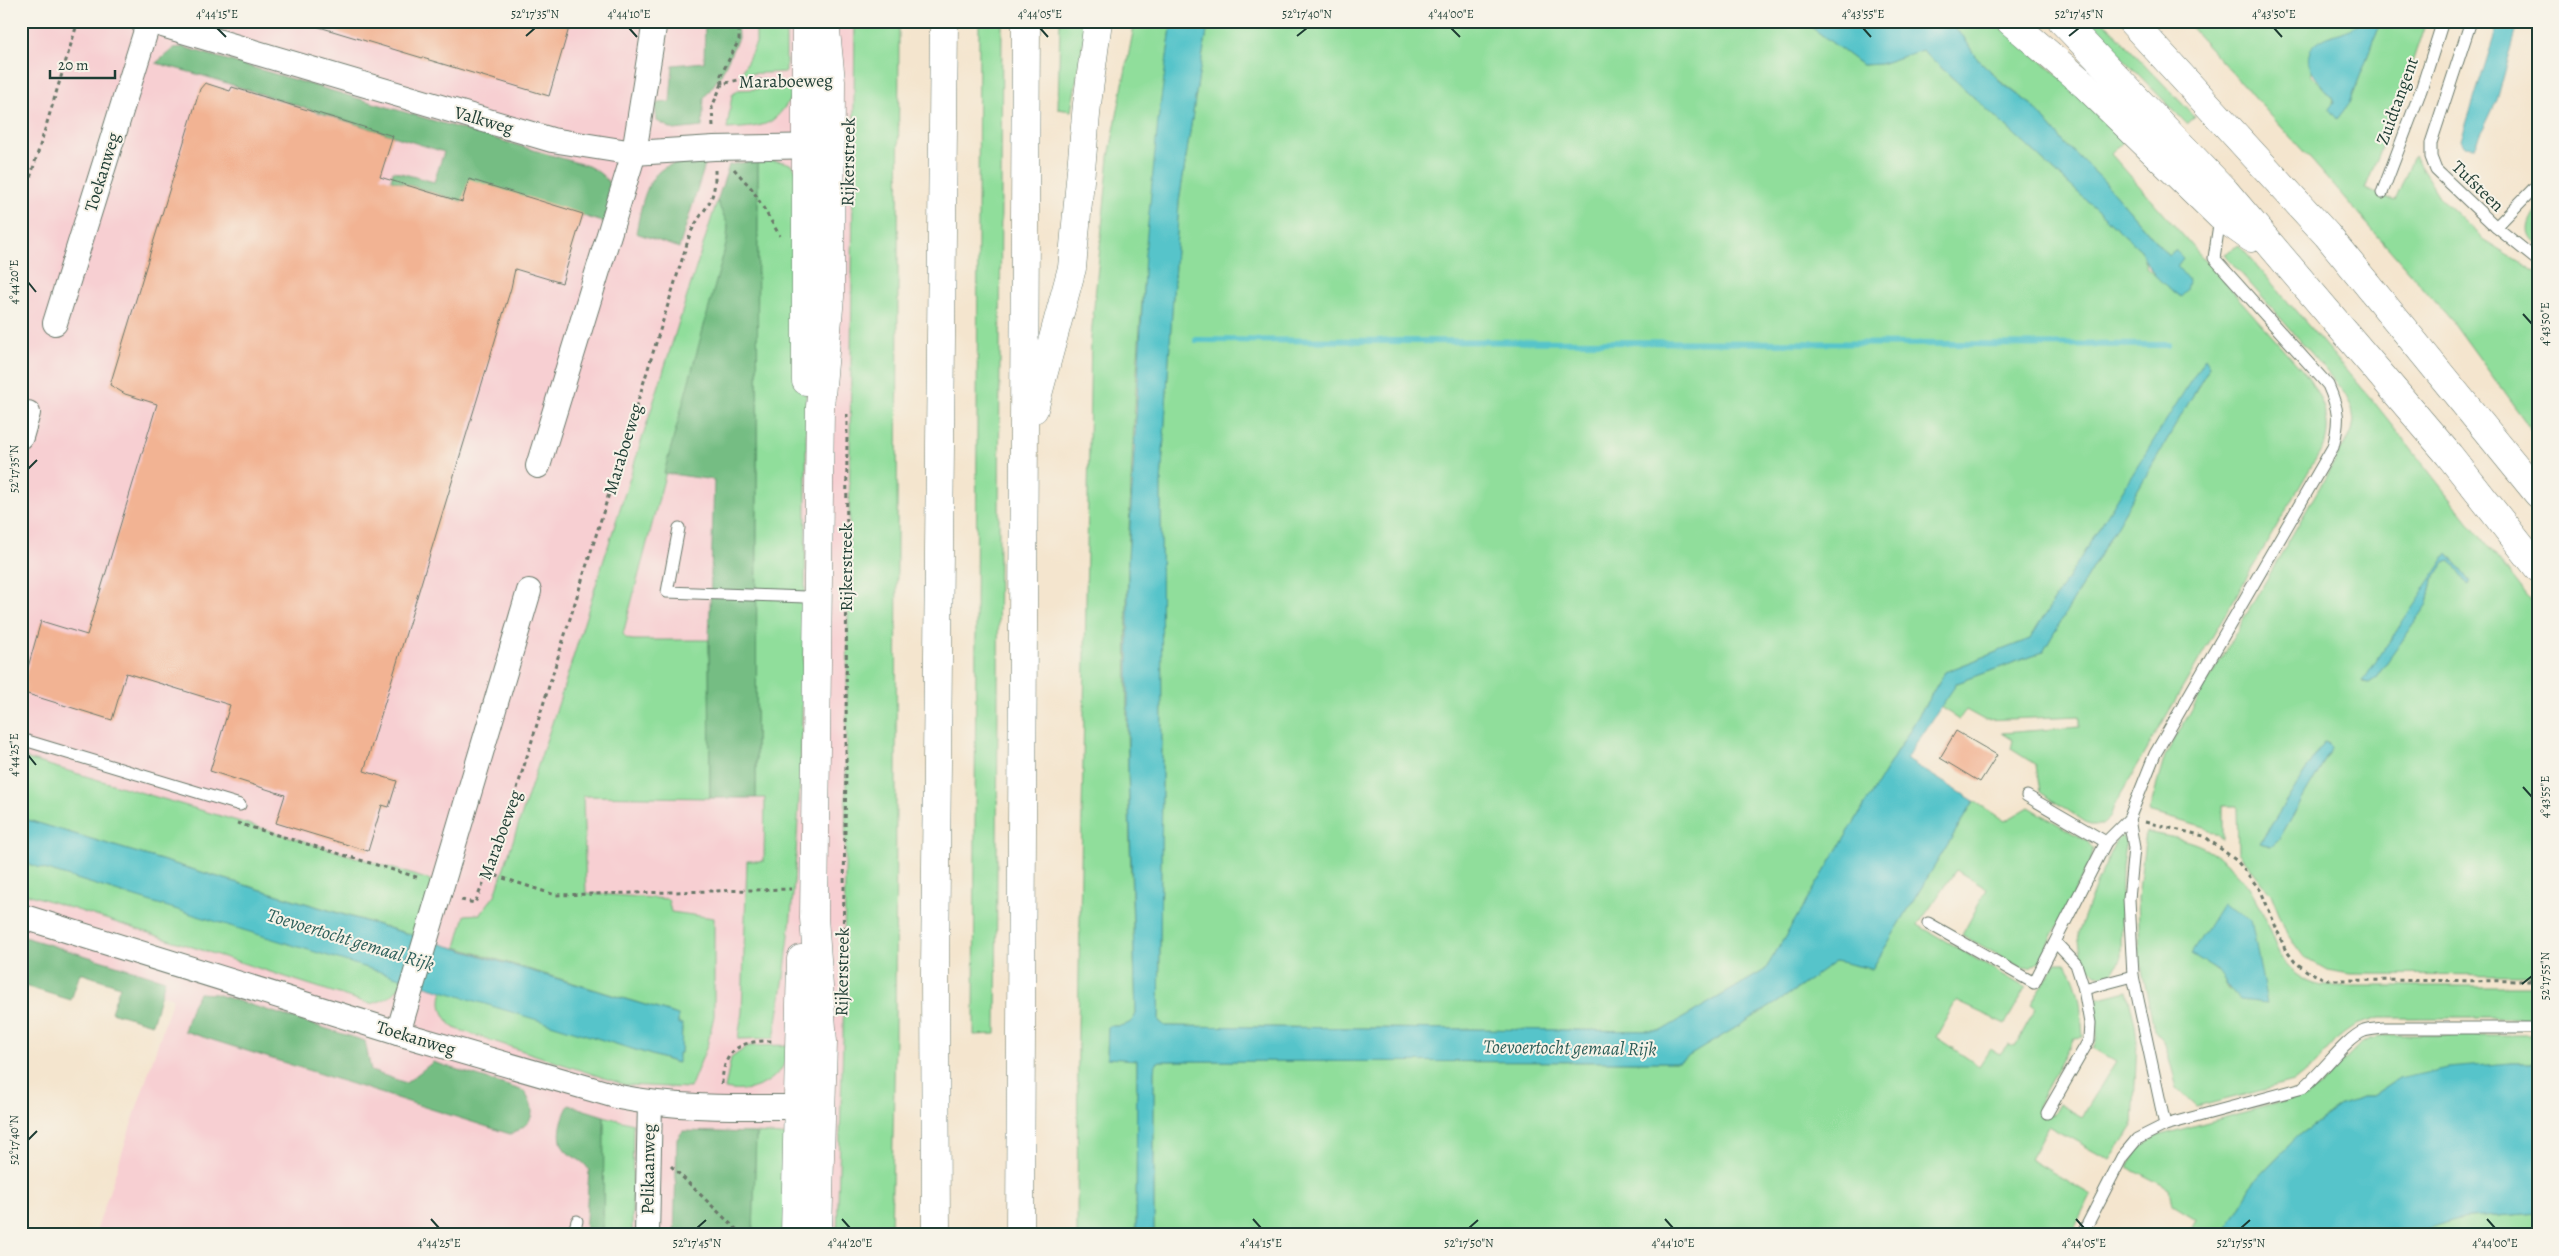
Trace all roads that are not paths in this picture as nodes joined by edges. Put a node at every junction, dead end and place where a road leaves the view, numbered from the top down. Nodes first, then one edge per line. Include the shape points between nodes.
1 (149, 21) edge
2 (655, 21) edge
3 (806, 21) edge
4 (825, 21) edge
5 (944, 21) edge
6 (1026, 21) edge
7 (1098, 21) edge
8 (1114, 21) edge
9 (2010, 21) edge
10 (2062, 21) edge
11 (2131, 21) edge
12 (2443, 21) edge
13 (2471, 21) edge
14 (1087, 104) junction
15 (818, 146) junction
16 (634, 153) junction
17 (2538, 184) edge
18 (2382, 193) dead end
19 (2220, 216) junction
20 (2496, 227) junction
21 (2538, 261) edge
22 (2285, 262) junction
23 (55, 323) dead end
24 (28, 413) dead end
25 (21, 437) edge
26 (1023, 447) junction
27 (538, 466) dead end
28 (2538, 494) edge
29 (679, 528) dead end
30 (2538, 568) edge
31 (529, 591) dead end
32 (813, 597) junction
33 (21, 739) edge
34 (2027, 796) dead end
35 (240, 805) road end
36 (2129, 819) junction
37 (2106, 842) junction
38 (808, 889) junction
39 (21, 916) edge
40 (1928, 922) dead end
41 (2056, 943) junction
42 (2134, 976) junction
43 (2084, 990) junction
44 (2538, 1028) edge
45 (398, 1033) junction
46 (650, 1103) junction
47 (809, 1107) junction
48 (2047, 1113) dead end
49 (2165, 1125) junction
50 (577, 1221) dead end
51 (573, 1235) edge
52 (646, 1235) edge
53 (796, 1235) edge
54 (818, 1235) edge
55 (936, 1235) edge
56 (1020, 1235) edge
57 (2082, 1235) edge

1 - 16 street, Valkweg via 552,140
1 - 23 street, Toekanweg
2 - 16 street
3 - 15 main road, Rijkerstreek via 807,80
4 - 15 main road, Rijkerstreek via 831,80
5 - 55 main road via 935,974
6 - 26 main road
7 - 14 main road
8 - 14 main road
9 - 19 main road via 2085,85
10 - 22 main road via 2172,135
11 - 28 main road via 2327,235
12 - 18 lane, Zuidtangent
13 - 20 lane, Tufsteen via 2441,111 2431,156 2436,170
14 - 26 main road via 1072,268
15 - 16 street, Valkweg
15 - 32 main road, Rijkerstreek
16 - 27 street
17 - 20 lane, Tufsteen
19 - 22 main road
19 - 36 lane via 2214,258 2328,385 2338,407 2338,427 2333,447 2155,754
20 - 21 lane
22 - 30 main road via 2449,455
24 - 25 street
26 - 56 main road
29 - 32 lane via 667,592
31 - 45 street
32 - 38 main road, Rijkerstreek
33 - 35 lane
34 - 37 lane
36 - 37 lane
36 - 42 lane via 2134,848 2129,899
37 - 41 lane
38 - 47 main road, Rijkerstreek via 800,1042
38 - 47 main road, Rijkerstreek via 814,918 823,1042
39 - 45 street, Toekanweg
40 - 41 lane via 2034,983
41 - 43 lane via 2076,964
42 - 43 lane
42 - 49 lane
43 - 48 lane via 2090,1024 2089,1040
44 - 49 lane via 2384,1028 2363,1032 2346,1044 2303,1088
45 - 46 street, Toekanweg via 601,1093
46 - 47 street, Toekanweg
46 - 52 street, Pelikaanweg
47 - 53 main road, Rijkerstreek
47 - 54 main road, Rijkerstreek
49 - 57 lane via 2138,1139 2122,1157
50 - 51 lane

